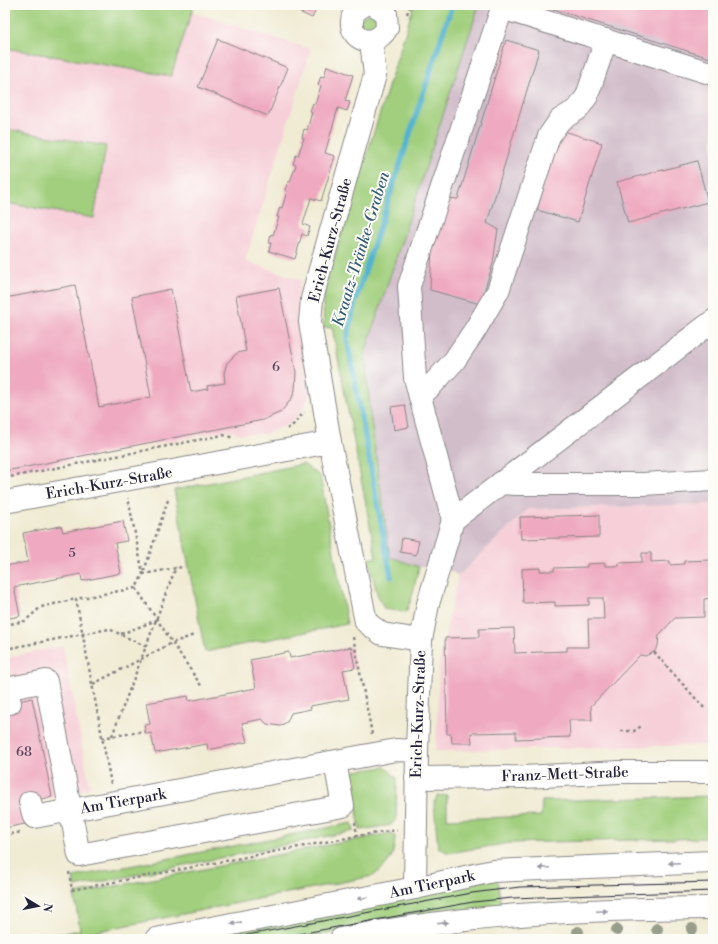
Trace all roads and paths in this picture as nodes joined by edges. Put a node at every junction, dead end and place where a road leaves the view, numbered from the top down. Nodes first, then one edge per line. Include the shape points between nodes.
1 (365, 5) edge
2 (502, 6) edge
3 (606, 40) junction
4 (713, 74) edge
5 (713, 321) edge
6 (323, 393) junction
7 (420, 396) junction
8 (283, 434) dead end
9 (236, 439) dead end
10 (330, 442) junction
11 (5, 478) edge
12 (713, 480) edge
13 (124, 481) junction
14 (501, 483) junction
15 (168, 500) dead end
16 (5, 502) edge
17 (453, 520) junction
18 (176, 567) junction
19 (182, 567) dead end
20 (142, 574) junction
21 (136, 588) junction
22 (76, 599) junction
23 (157, 620) junction
24 (5, 625) edge
25 (352, 632) dead end
26 (83, 634) junction
27 (120, 634) junction
28 (194, 635) dead end
29 (421, 640) junction
30 (172, 643) junction
31 (147, 646) junction
32 (5, 649) edge
33 (654, 652) dead end
34 (142, 658) junction
35 (93, 684) junction
36 (202, 687) dead end
37 (10, 703) dead end
38 (705, 709) dead end
39 (643, 725) dead end
40 (621, 730) dead end
41 (145, 731) dead end
42 (112, 736) junction
43 (102, 738) junction
44 (417, 751) junction
45 (376, 754) junction
46 (335, 762) junction
47 (713, 772) edge
48 (416, 778) junction
49 (114, 802) junction
50 (32, 809) dead end
51 (71, 810) junction
52 (416, 827) junction
53 (713, 862) edge
54 (68, 866) dead end
55 (415, 888) junction
56 (713, 908) edge
57 (156, 939) edge
58 (341, 939) edge

1 - 6 street, Erich-Kurz-Straße via 355,11 351,24 358,37 372,41 375,75 312,299 310,322
2 - 3 street
2 - 7 street via 409,286 415,378
3 - 4 street
3 - 7 street via 587,96 578,109 560,120 548,136 498,291 454,360
5 - 14 street
6 - 8 path via 314,393 300,418
6 - 10 street, Erich-Kurz-Straße
7 - 17 street
9 - 11 path via 223,435
10 - 13 street, Erich-Kurz-Straße
10 - 29 street, Erich-Kurz-Straße via 366,622 382,634
12 - 14 street via 643,484
13 - 16 street, Erich-Kurz-Straße
13 - 20 path
14 - 17 street
15 - 20 path
17 - 29 street via 428,604
18 - 19 path
18 - 20 path
18 - 23 path
20 - 21 path
21 - 22 path
21 - 23 path
22 - 24 path via 41,608 25,621
22 - 26 path
23 - 27 path
23 - 30 path
23 - 31 path
25 - 45 path
26 - 27 path via 109,629
26 - 32 path
26 - 35 path
27 - 31 path
28 - 30 path
29 - 44 street, Erich-Kurz-Straße
30 - 34 path
30 - 36 path
31 - 34 path
33 - 38 path
34 - 35 path
34 - 42 path
35 - 43 path
37 - 51 street via 6,688 46,681
39 - 40 path via 634,732
41 - 42 path
42 - 43 path
43 - 49 path
44 - 45 street, Am Tierpark via 396,750
44 - 48 street, Erich-Kurz-Straße
45 - 46 street, Am Tierpark
46 - 49 street, Am Tierpark
46 - 51 street via 343,806 79,855
47 - 48 street, Franz-Mett-Straße
48 - 52 street, Erich-Kurz-Straße
49 - 51 street, Am Tierpark
50 - 51 street, Am Tierpark
52 - 54 path via 72,890
52 - 55 street, Erich-Kurz-Straße
53 -> 55 street, Am Tierpark via 512,869
55 -> 57 street, Am Tierpark
58 -> 56 street via 487,918

